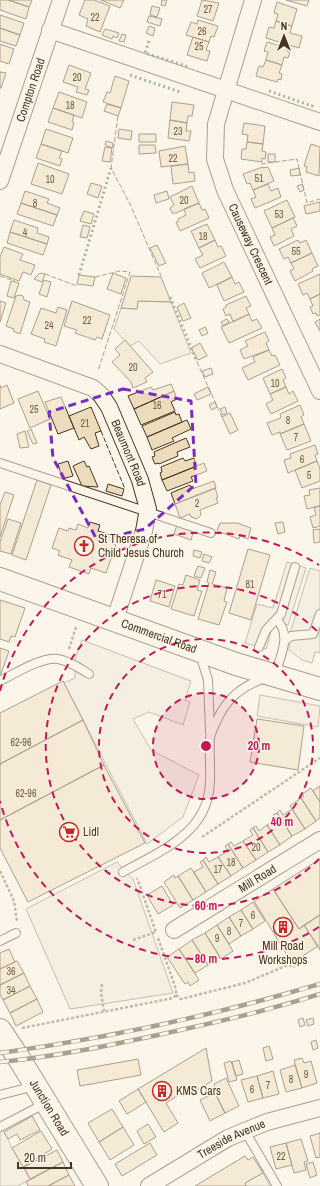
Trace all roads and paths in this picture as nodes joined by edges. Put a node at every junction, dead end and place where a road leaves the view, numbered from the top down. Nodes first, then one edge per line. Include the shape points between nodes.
1 (61, 0) edge
2 (253, 0) edge
3 (50, 30) junction
4 (225, 90) junction
5 (320, 122) edge
6 (0, 181) edge
7 (0, 354) edge
8 (320, 391) edge
9 (0, 463) edge
10 (148, 512) junction
11 (211, 533) dead end
12 (295, 567) dead end
13 (0, 579) edge
14 (82, 608) junction
15 (320, 614) edge
16 (115, 619) junction
17 (277, 620) junction
18 (285, 641) junction
19 (259, 647) dead end
20 (199, 651) junction
21 (65, 660) junction
22 (89, 674) dead end
23 (273, 676) junction
24 (0, 681) edge
25 (320, 689) edge
26 (210, 736) junction
27 (320, 758) edge
28 (198, 840) dead end
29 (320, 840) edge
30 (0, 871) edge
31 (123, 872) dead end
32 (144, 874) dead end
33 (174, 930) joint
34 (156, 932) junction
35 (16, 933) joint
36 (133, 940) dead end
37 (0, 941) edge
38 (295, 967) dead end
39 (102, 984) dead end
40 (176, 995) junction
41 (104, 1011) junction
42 (3, 1034) edge
43 (41, 1094) junction
44 (0, 1095) edge
45 (320, 1108) edge
46 (0, 1127) edge
47 (245, 1131) junction
48 (97, 1186) edge
49 (149, 1186) edge
50 (277, 1186) edge

1 - 3 street, Compton Road
2 - 4 street, Causeway Crescent
3 - 4 street
3 - 6 street, Compton Road
4 - 5 street
4 - 8 street, Causeway Crescent via 214,142 219,173
7 - 10 street, Beaumont Road via 80,382 101,395 109,407 140,480
9 - 10 lane
10 - 11 lane
10 - 16 street, Beaumont Road via 144,532
12 - 17 lane via 283,609
13 - 14 main road, Commercial Road
14 - 16 main road, Commercial Road
14 - 21 path
15 - 18 lane via 313,634 291,636
16 - 20 main road, Commercial Road
17 - 18 lane via 283,627
17 - 19 lane via 266,630
18 - 23 lane
20 - 23 main road, Commercial Road
20 - 26 lane via 208,680
21 - 22 lane
21 - 24 lane via 48,659
23 - 25 main road, Commercial Road
23 - 26 lane via 252,682 236,692 222,709
26 - 31 lane via 211,782 205,807 199,819 176,840
27 - 28 path
29 - 33 street, Mill Road
30 - 35 path via 16,906
32 - 34 path via 137,878
33 - 34 path
34 - 36 path
34 - 40 path
35 - 37 lane
38 - 40 path via 288,964 257,979 181,999
39 - 41 path via 100,993
40 - 41 path via 173,998
41 - 42 path
42 - 43 main road, Junction Road
43 - 44 lane
43 - 46 lane
43 - 48 main road, Junction Road
45 - 47 street, Treeside Avenue via 267,1122
47 - 49 street, Treeside Avenue via 228,1138
47 - 50 lane

